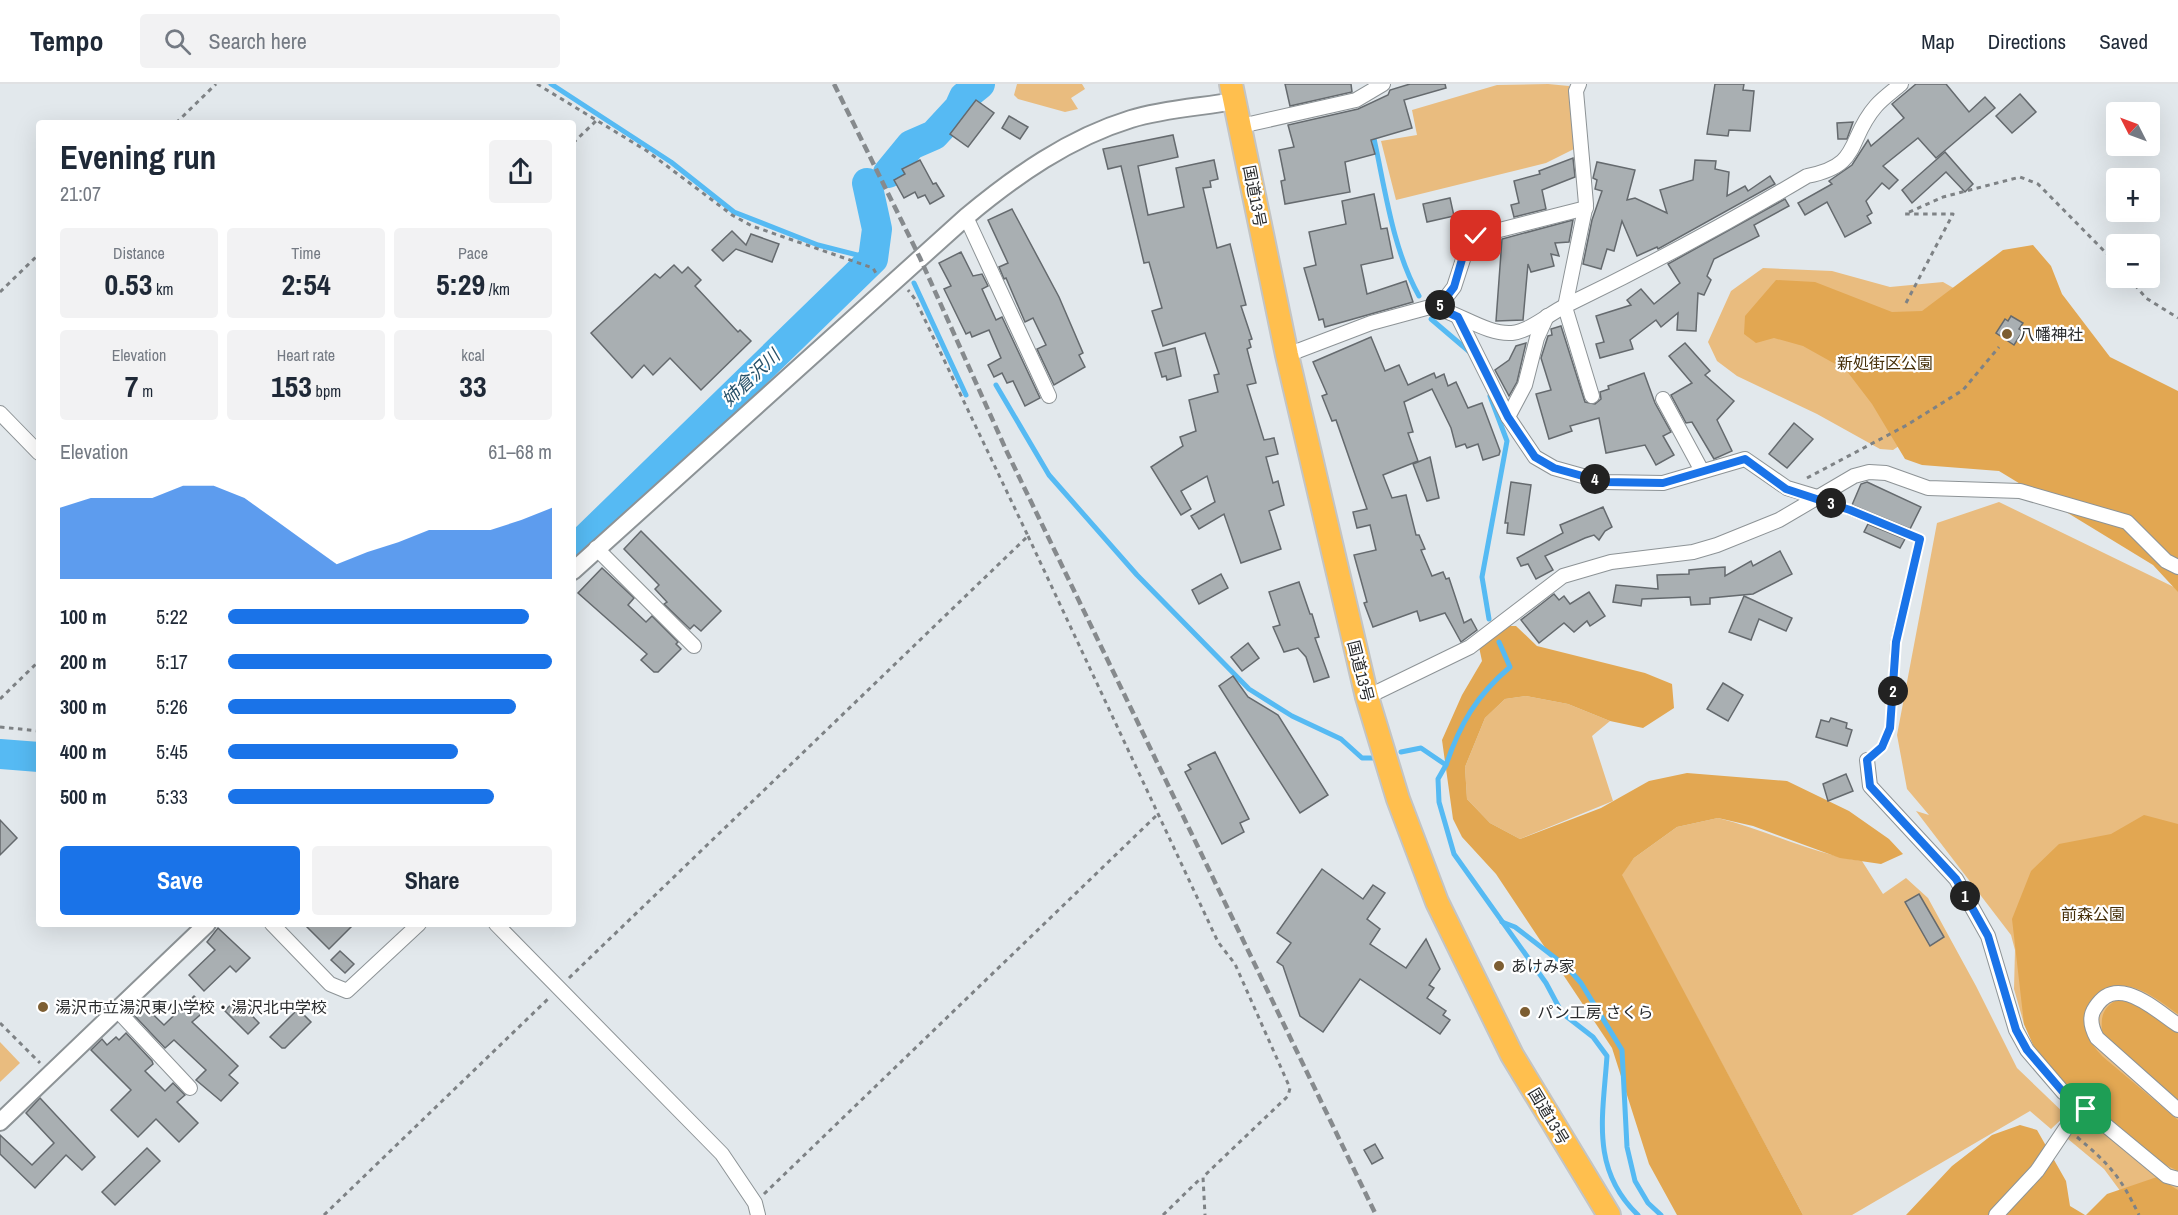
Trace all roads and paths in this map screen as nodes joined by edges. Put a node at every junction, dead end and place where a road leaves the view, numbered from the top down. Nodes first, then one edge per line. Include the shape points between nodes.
1 (216, 84) edge
2 (537, 84) edge
3 (1383, 84) edge
4 (1579, 84) edge
5 (1901, 84) edge
6 (1233, 93) edge
7 (179, 120) edge
8 (597, 120) junction
9 (1241, 126) junction
10 (576, 140) edge
11 (1586, 207) junction
12 (966, 217) junction
13 (2106, 253) edge
14 (36, 257) edge
15 (873, 268) dead end
16 (900, 279) junction
17 (2138, 288) edge
18 (0, 292) edge
19 (1906, 303) dead end
20 (1565, 306) junction
21 (1438, 308) junction
22 (1548, 315) junction
23 (1458, 317) junction
24 (2178, 318) edge
25 (1999, 347) dead end
26 (1287, 355) junction
27 (1048, 396) dead end
28 (1592, 396) dead end
29 (1663, 399) dead end
30 (0, 413) edge
31 (1508, 417) junction
32 (36, 450) edge
33 (1702, 471) junction
34 (1786, 489) junction
35 (1816, 498) junction
36 (1028, 536) junction
37 (596, 548) junction
38 (2178, 567) edge
39 (576, 568) edge
40 (694, 646) dead end
41 (36, 664) edge
42 (1367, 697) junction
43 (0, 699) edge
44 (0, 727) edge
45 (36, 731) edge
46 (1867, 760) joint
47 (1158, 814) junction
48 (204, 927) edge
49 (275, 927) edge
50 (416, 927) edge
51 (499, 927) edge
52 (559, 989) junction
53 (117, 1010) junction
54 (0, 1023) edge
55 (2178, 1025) edge
56 (41, 1065) dead end
57 (190, 1088) dead end
58 (2086, 1109) junction
59 (2178, 1110) edge
60 (0, 1122) edge
61 (2066, 1128) junction
62 (1203, 1177) junction
63 (2178, 1179) edge
64 (757, 1209) edge
65 (324, 1215) edge
66 (1163, 1215) edge
67 (1205, 1215) edge
68 (1609, 1215) edge
69 (1996, 1215) edge
70 (2139, 1215) edge

1 - 7 path
2 - 8 path
3 - 9 street via 1356,100
4 - 11 street via 1576,92
5 - 20 street via 1875,107 1838,167 1807,176 1633,274
6 - 9 highway, 国道13号
6 - 12 street via 1132,118 1076,141 1013,179
8 - 10 path
8 - 15 path via 752,226
9 - 26 highway, 国道13号
11 - 20 street
11 - 21 street via 1476,236 1470,241 1454,287
12 - 16 street
12 - 27 street
13 - 19 path via 2038,184 2020,177 1943,197 1905,214 1953,214
14 - 18 path
16 - 36 path via 915,298
16 - 37 street
17 - 24 path
20 - 22 street
20 - 28 street
21 - 23 street
21 - 26 street via 1371,323
22 - 23 street via 1512,333
22 - 31 street via 1537,338 1525,385
23 - 31 street
25 - 34 path via 1963,390 1907,425
26 - 42 highway, 国道13号
29 - 33 street
30 - 32 street
31 - 33 street via 1535,457 1554,468 1604,482 1663,483
33 - 34 street via 1745,459
34 - 35 street
35 - 38 street via 1854,476 1869,472 1886,473 1928,488 2020,491 2127,522 2166,561
35 - 42 street via 1779,520 1693,552 1611,562 1563,576 1470,647
35 - 46 lane via 1920,539 1896,642 1890,728 1882,747
36 - 47 path
36 - 52 path
37 - 39 street
37 - 40 street
41 - 43 path
42 - 68 highway, 国道13号 via 1398,799 1437,902 1512,1055
44 - 45 path
46 - 58 street via 1870,786 1956,879 1988,936 2016,1030 2027,1050 2063,1092
47 - 62 path via 1218,942 1234,964 1290,1088 1288,1096
47 - 64 path
48 - 53 street
49 - 50 street via 330,984 347,990
51 - 52 street
52 - 64 street via 722,1154
52 - 65 path
53 - 57 street
53 - 60 street
54 - 56 path
55 - 59 street via 2130,993 2119,992 2098,1003 2091,1027 2097,1038
58 - 61 street
58 - 63 street via 2167,1176
61 - 69 street via 2037,1171
61 - 70 path via 2110,1165
62 - 66 path
62 - 67 path

